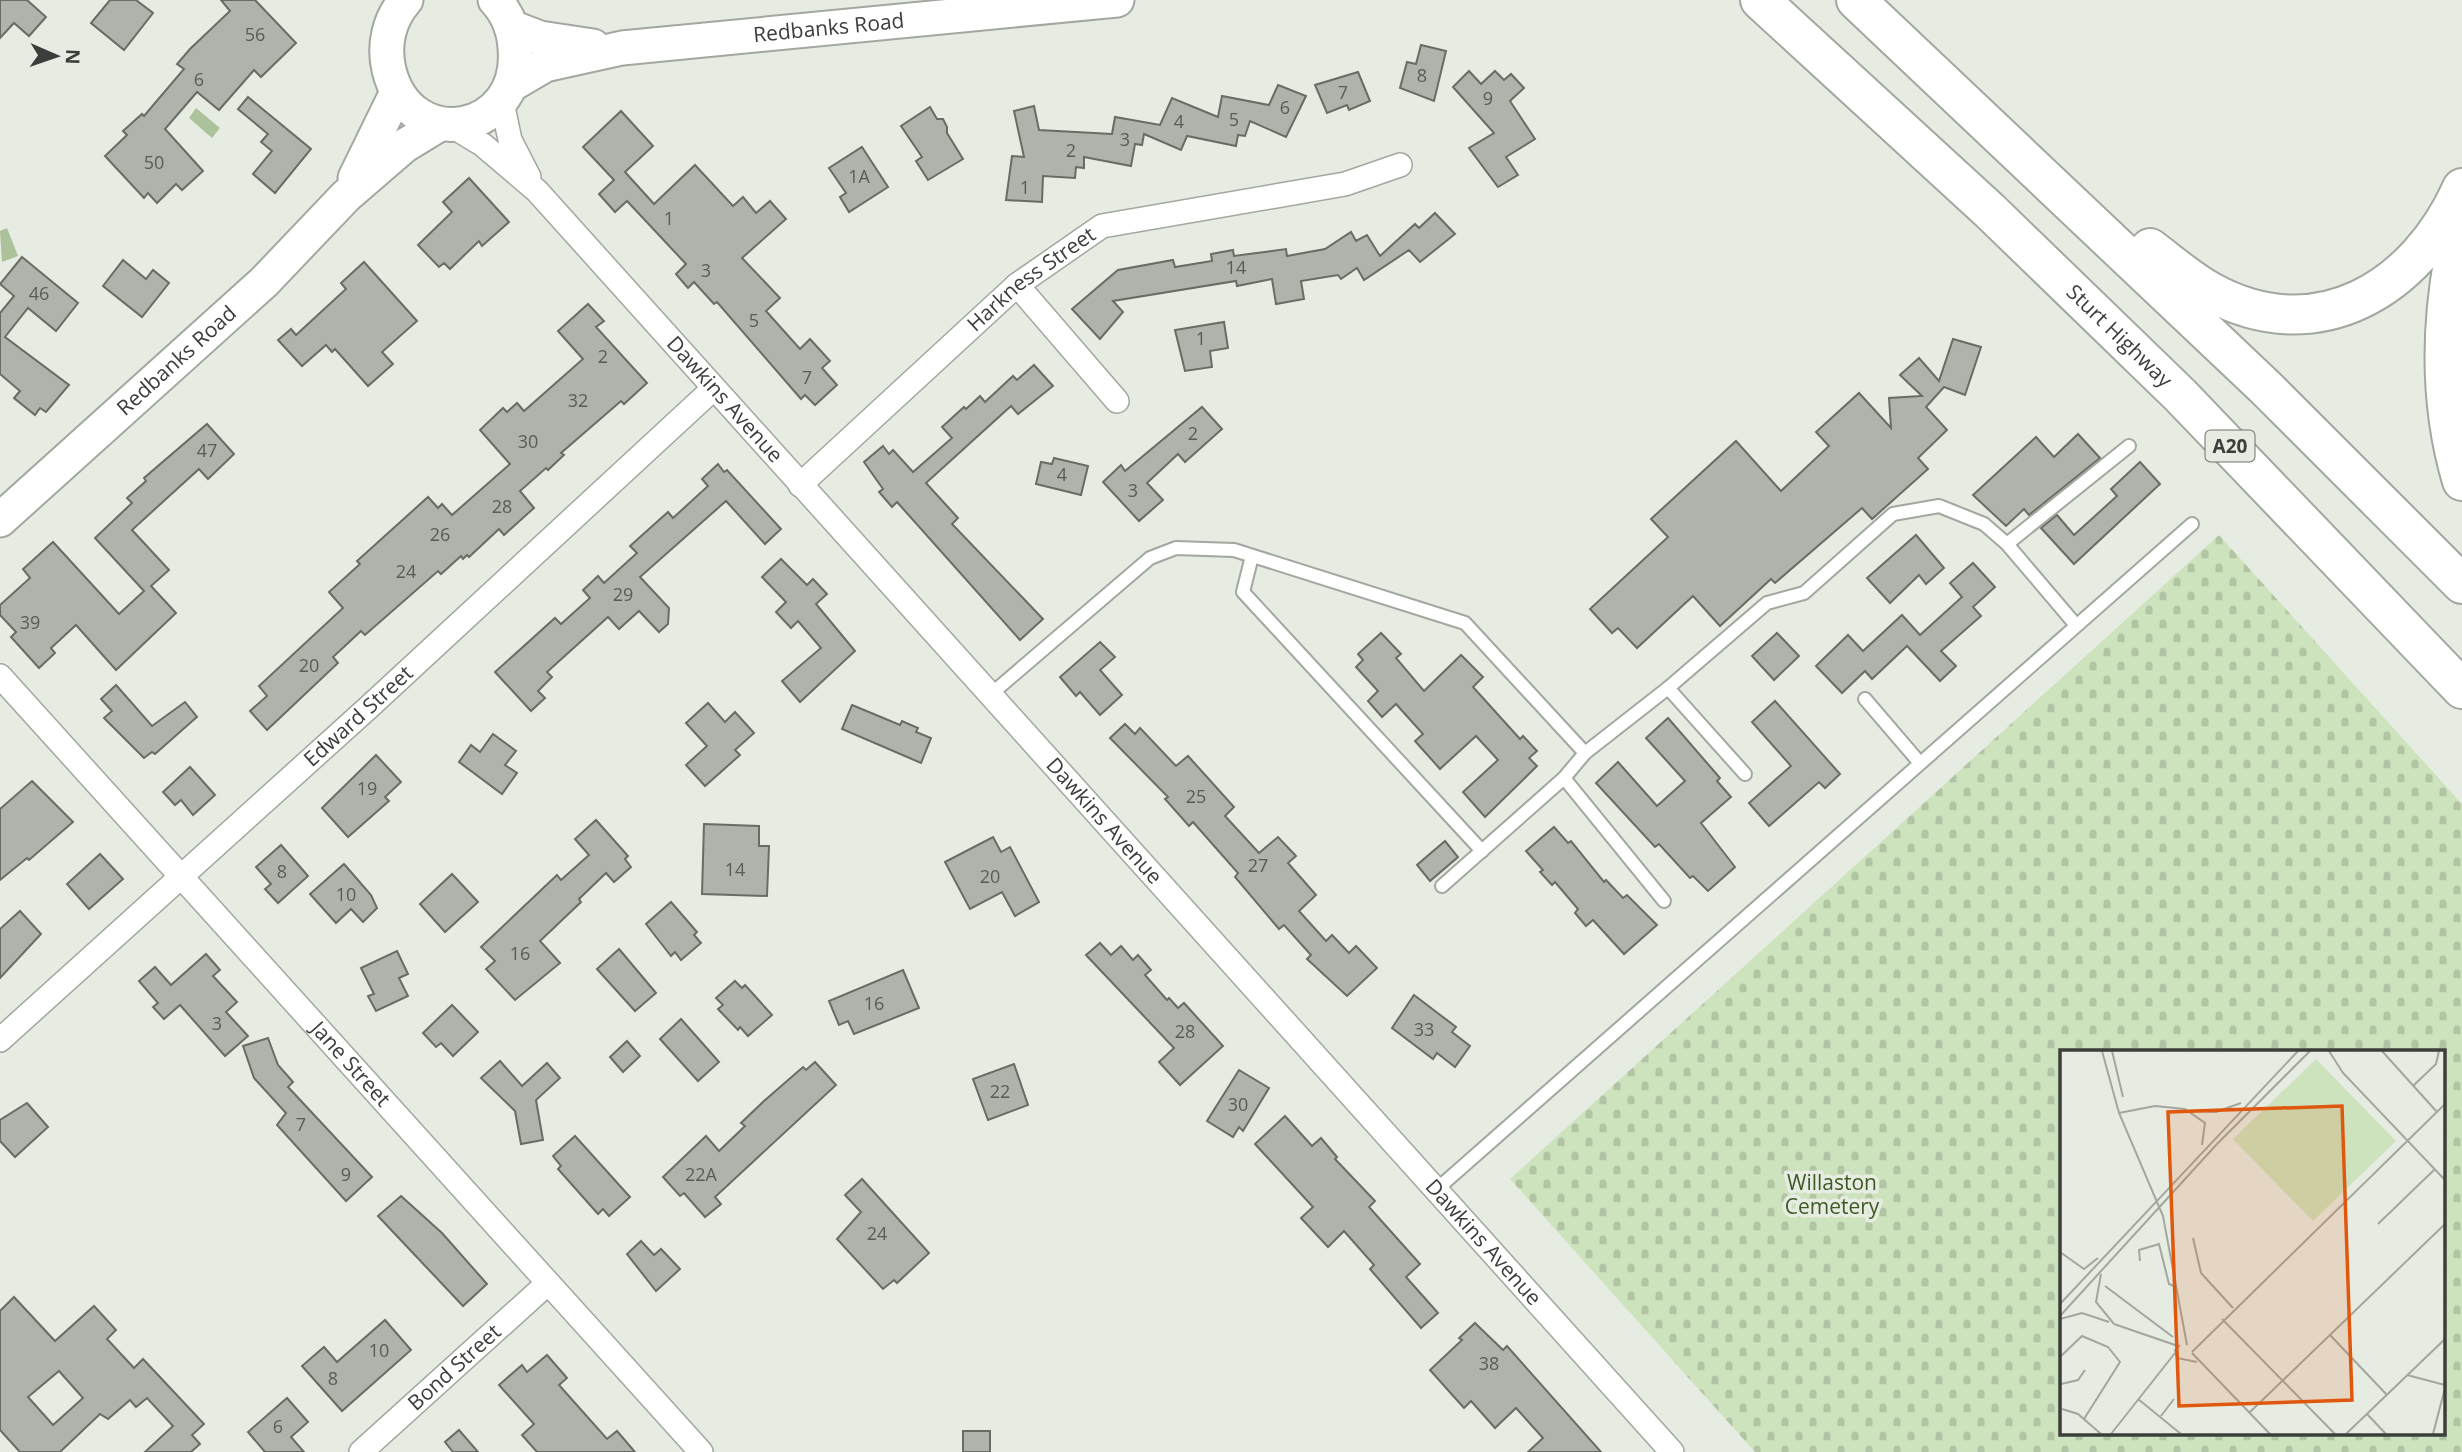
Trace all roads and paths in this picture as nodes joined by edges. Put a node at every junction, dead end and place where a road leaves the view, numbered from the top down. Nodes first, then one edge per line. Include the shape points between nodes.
1 (1117, 0) edge
2 (1760, 0) edge
3 (1856, 0) edge
4 (404, 1) edge
5 (1000, 5) edge
6 (504, 9) edge
7 (622, 48) junction
8 (397, 92) junction
9 (506, 93) junction
10 (1983, 118) junction
11 (445, 124) junction
12 (1400, 165) dead end
13 (2462, 188) edge
14 (537, 191) junction
15 (346, 196) junction
16 (2462, 219) edge
17 (1017, 285) junction
18 (713, 389) junction
19 (1117, 401) dead end
20 (2129, 446) dead end
21 (2462, 481) edge
22 (800, 485) junction
23 (0, 520) edge
24 (2192, 524) dead end
25 (2007, 544) junction
26 (1252, 556) junction
27 (2462, 584) edge
28 (2076, 624) junction
29 (0, 676) edge
30 (1668, 688) junction
31 (2462, 689) edge
32 (990, 695) junction
33 (1865, 699) dead end
34 (1585, 754) junction
35 (1919, 762) junction
36 (1745, 774) dead end
37 (1564, 778) junction
38 (1482, 851) junction
39 (181, 877) junction
40 (1442, 886) dead end
41 (1664, 901) dead end
42 (0, 1040) edge
43 (1436, 1190) junction
44 (548, 1283) junction
45 (361, 1452) edge
46 (701, 1452) edge
47 (1672, 1452) edge

1 - 5 main road, Redbanks Road
2 - 31 highway, Sturt Highway / A20 via 1990,211 2170,385
3 - 10 highway
4 - 8 main road via 389,29 387,46
5 - 7 main road, Redbanks Road
6 - 7 main road, Redbanks Road via 563,43
6 - 9 main road via 516,53
7 - 9 main road, Redbanks Road via 545,65
8 - 11 main road via 413,111
8 - 15 main road, Redbanks Road
9 - 11 main road, Redbanks Road via 477,120
9 - 14 street, Dawkins Avenue via 516,155
10 - 13 highway via 2192,280 2232,301 2276,313 2319,312 2381,289 2430,244
10 - 27 highway via 2266,388
11 - 14 street, Dawkins Avenue via 483,145
11 - 15 main road, Redbanks Road via 404,146
12 - 17 street, Harkness Street via 1345,184 1102,226
14 - 18 street, Dawkins Avenue
15 - 23 main road, Redbanks Road via 264,282
16 - 21 highway via 2448,281 2443,349 2445,396
17 - 19 street
17 - 22 street, Harkness Street
18 - 22 street, Dawkins Avenue
18 - 39 street, Edward Street
20 - 25 lane
22 - 32 street, Dawkins Avenue
24 - 28 lane
25 - 28 lane
25 - 30 lane via 1984,524 1939,506 1893,514 1804,593 1767,603
26 - 32 lane via 1234,550 1176,548 1150,558
26 - 34 lane via 1465,623
26 - 38 lane via 1243,592
28 - 35 lane
29 - 39 street, Jane Street
30 - 34 lane
30 - 36 lane
32 - 43 street, Dawkins Avenue
33 - 35 lane
34 - 37 lane
35 - 43 lane
37 - 38 lane
37 - 41 lane
38 - 40 lane
39 - 42 street, Edward Street
39 - 44 street, Jane Street
43 - 47 street, Dawkins Avenue
44 - 45 street, Bond Street
44 - 46 street, Jane Street

